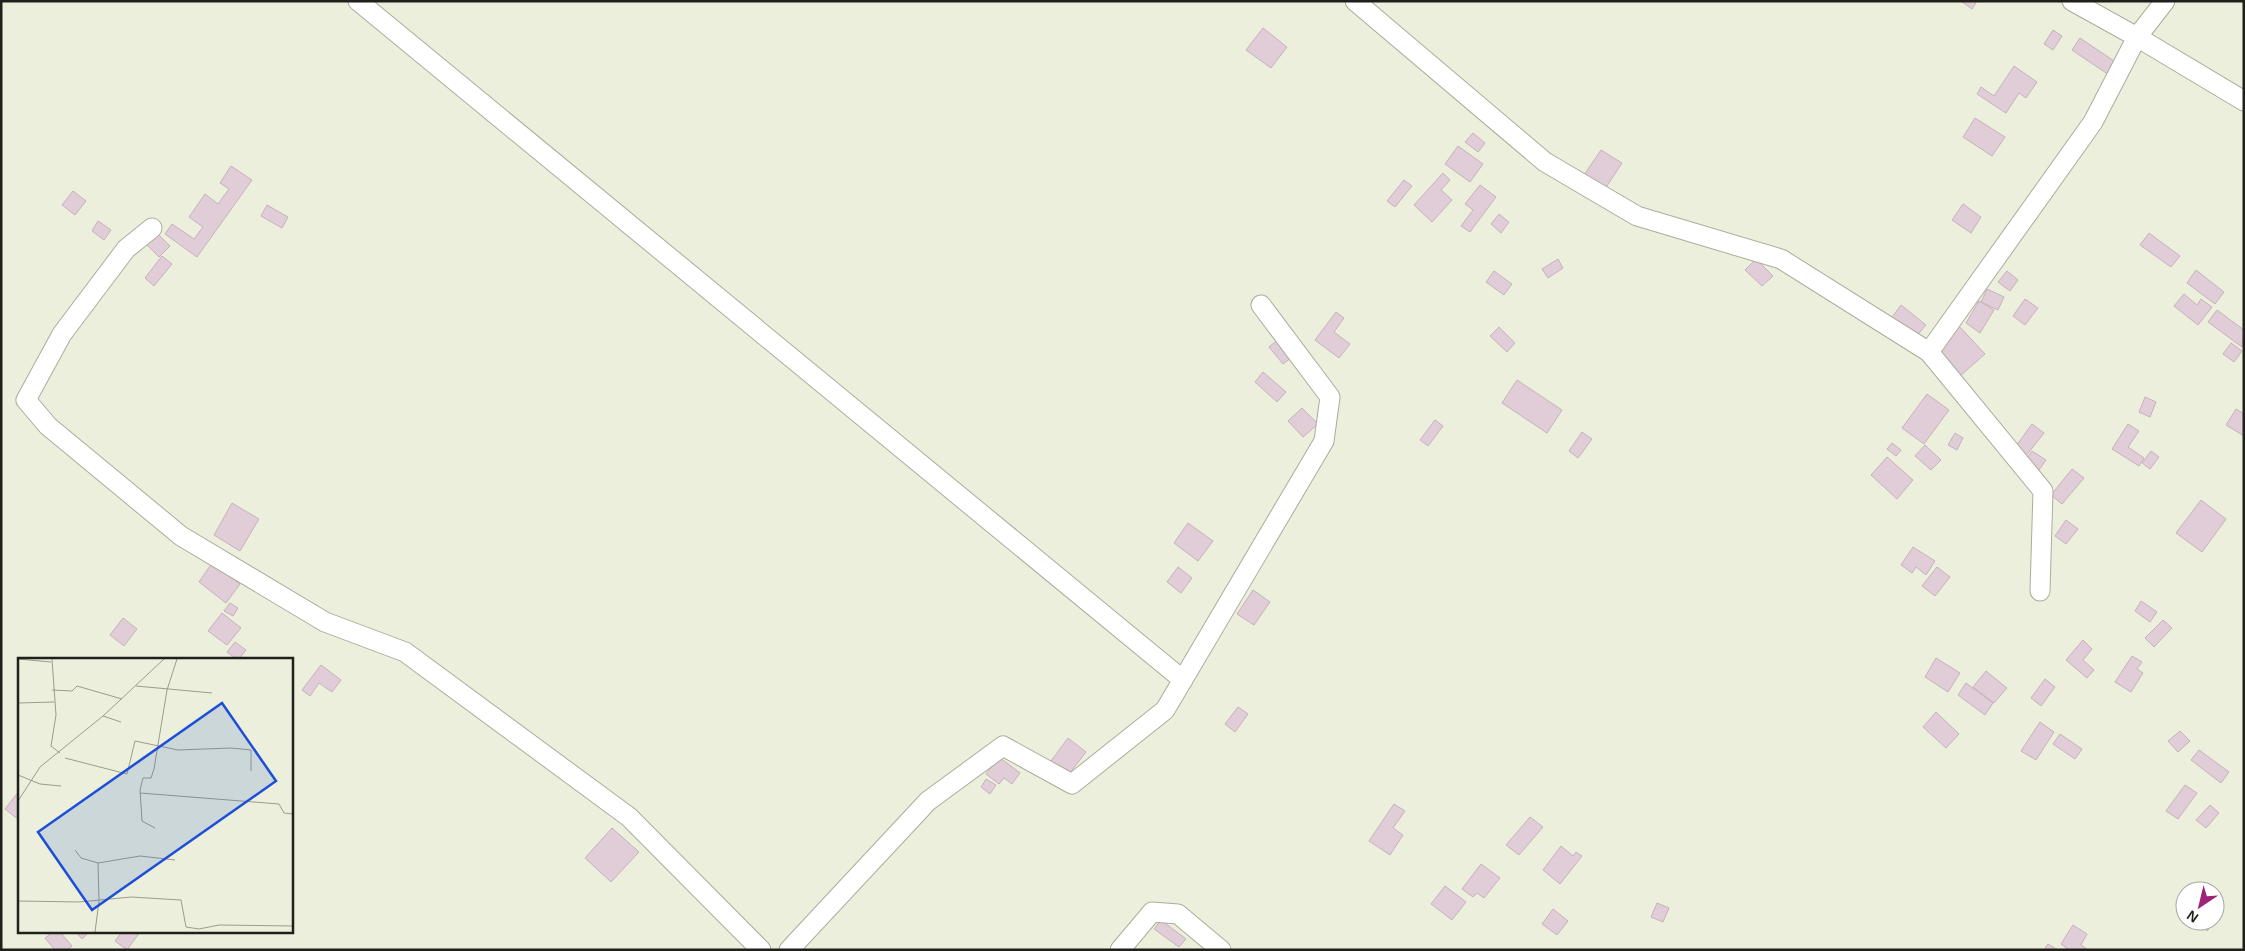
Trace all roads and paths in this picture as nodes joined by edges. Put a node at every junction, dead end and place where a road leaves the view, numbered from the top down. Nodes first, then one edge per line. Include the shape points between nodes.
1 (358, 1) edge
2 (1355, 1) edge
3 (2072, 1) edge
4 (2165, 1) edge
5 (2137, 37) junction
6 (2244, 101) edge
7 (152, 228) dead end
8 (1261, 305) dead end
9 (1929, 352) junction
10 (2040, 591) dead end
11 (1183, 680) junction
12 (761, 950) edge
13 (789, 950) edge
14 (1120, 950) edge
15 (1221, 950) edge

1 - 11 street
2 - 9 street via 1545,162 1637,216 1781,259
3 - 5 street
4 - 5 street
5 - 6 street
5 - 9 street via 2094,122
7 - 12 street via 126,249 62,334 26,400 48,426 181,536 325,622 405,652 621,811
8 - 11 street via 1330,397 1324,441
9 - 10 street via 2043,492
11 - 13 street via 1165,710 1072,784 1002,746 928,801
14 - 15 street via 1152,912 1178,914

